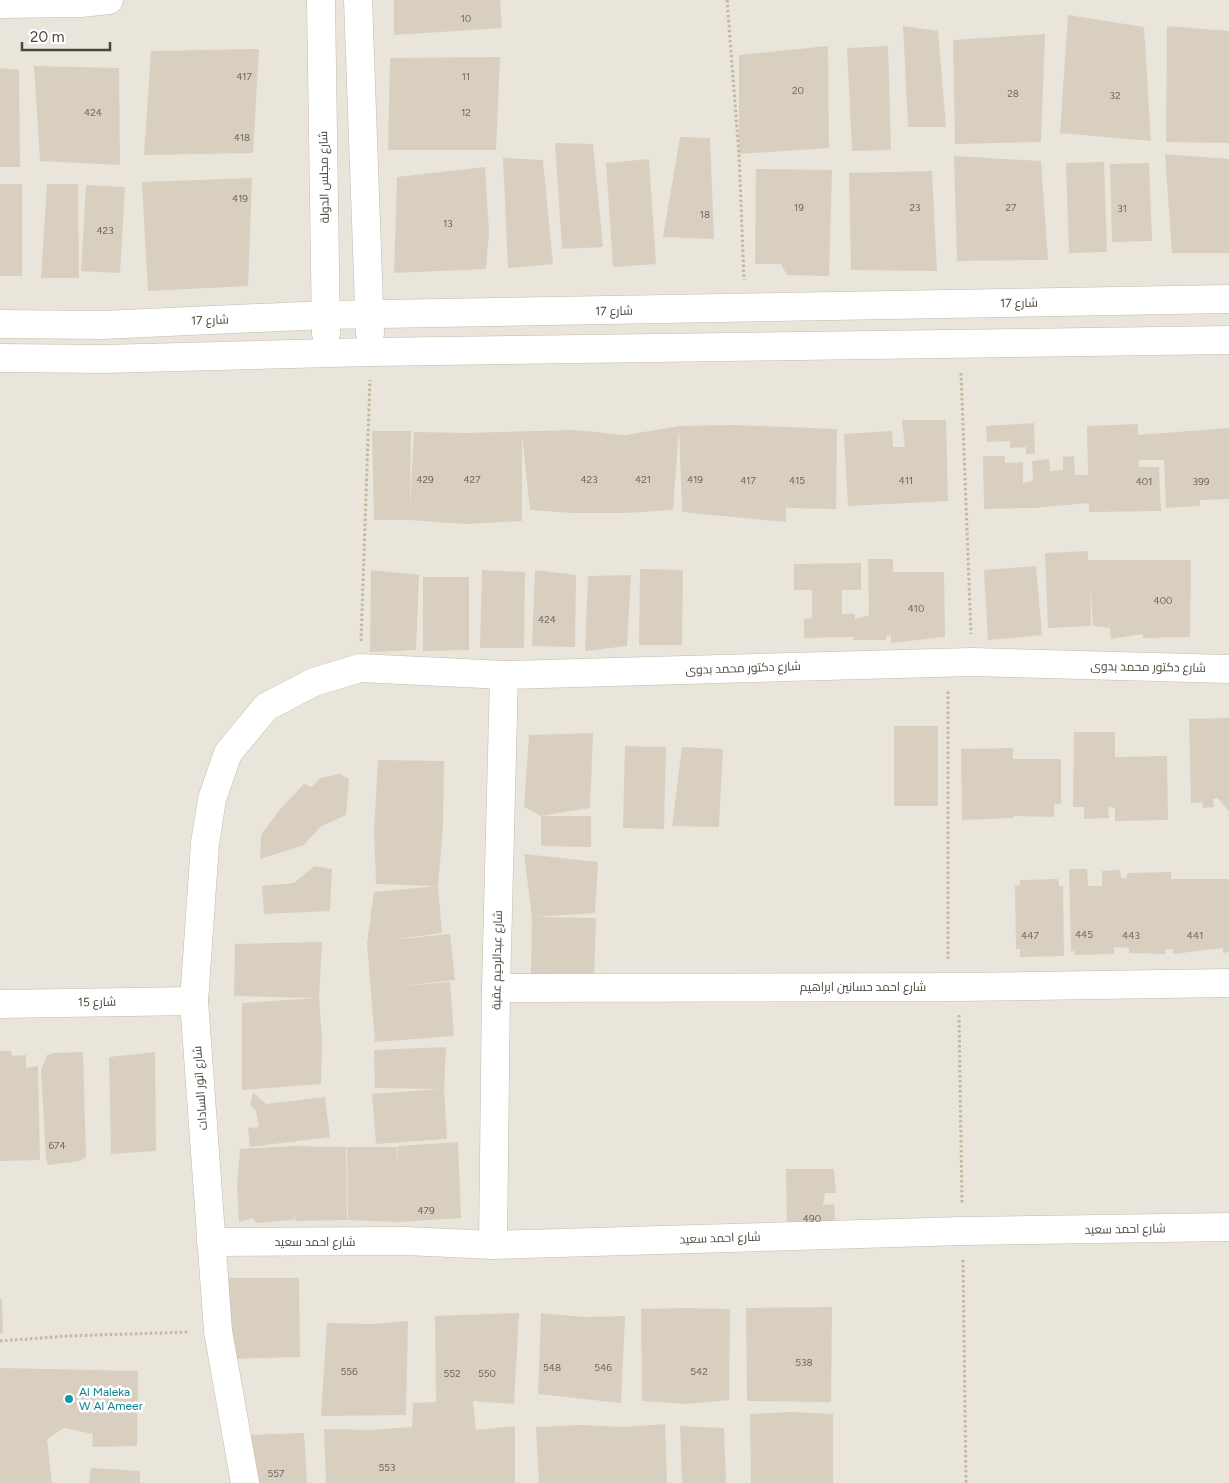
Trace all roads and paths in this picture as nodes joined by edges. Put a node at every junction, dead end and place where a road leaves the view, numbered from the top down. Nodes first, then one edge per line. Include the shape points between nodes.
1 (109, 0) edge
2 (321, 0) edge
3 (358, 0) edge
4 (727, 0) edge
5 (0, 4) edge
6 (1229, 300) edge
7 (744, 308) junction
8 (325, 315) junction
9 (370, 315) junction
10 (0, 324) edge
11 (1229, 340) edge
12 (960, 344) junction
13 (370, 352) junction
14 (326, 353) junction
15 (0, 358) edge
16 (960, 662) junction
17 (360, 668) junction
18 (1229, 669) edge
19 (504, 675) junction
20 (266, 707) joint
21 (1229, 983) edge
22 (948, 986) junction
23 (496, 988) junction
24 (194, 1001) junction
25 (0, 1004) edge
26 (1229, 1227) edge
27 (211, 1242) junction
28 (493, 1245) junction
29 (218, 1331) junction
30 (0, 1341) edge
31 (245, 1483) edge

1 - 5 street
2 - 8 street, شارع مجلس الدولة
3 - 9 street
4 - 7 path via 739,154
6 - 7 street, شارع 17
7 - 9 street, شارع 17
8 - 9 street, شارع 17
8 - 10 street, شارع 17 via 102,324
8 - 14 street, شارع مجلس الدولة
9 - 13 street
11 - 12 street
12 - 13 street
12 - 16 path
13 - 14 street
13 - 17 path
14 - 15 street via 104,360
16 - 18 street, شارع دكتور محمد بدوى
16 - 19 street, شارع دكتور محمد بدوى
16 - 22 path
17 - 19 street, شارع دكتور محمد بدوى
17 - 20 street, شارع دكتور محمد بدوى via 314,682
19 - 23 street, شارع عبدالرحيم عقبة
20 - 24 street, شارع انور السادات via 228,753 212,799 205,844
21 - 22 street, شارع احمد حسانين ابراهيم
22 - 23 street, شارع احمد حسانين ابراهيم
23 - 28 street, شارع عبدالرحيم عقبة
24 - 25 street, شارع 15
24 - 27 street, شارع انور السادات
26 - 28 street, شارع احمد سعيد via 962,1231
27 - 28 street, شارع احمد سعيد
27 - 29 street, شارع انور السادات
29 - 30 path
29 - 31 street, شارع انور السادات

